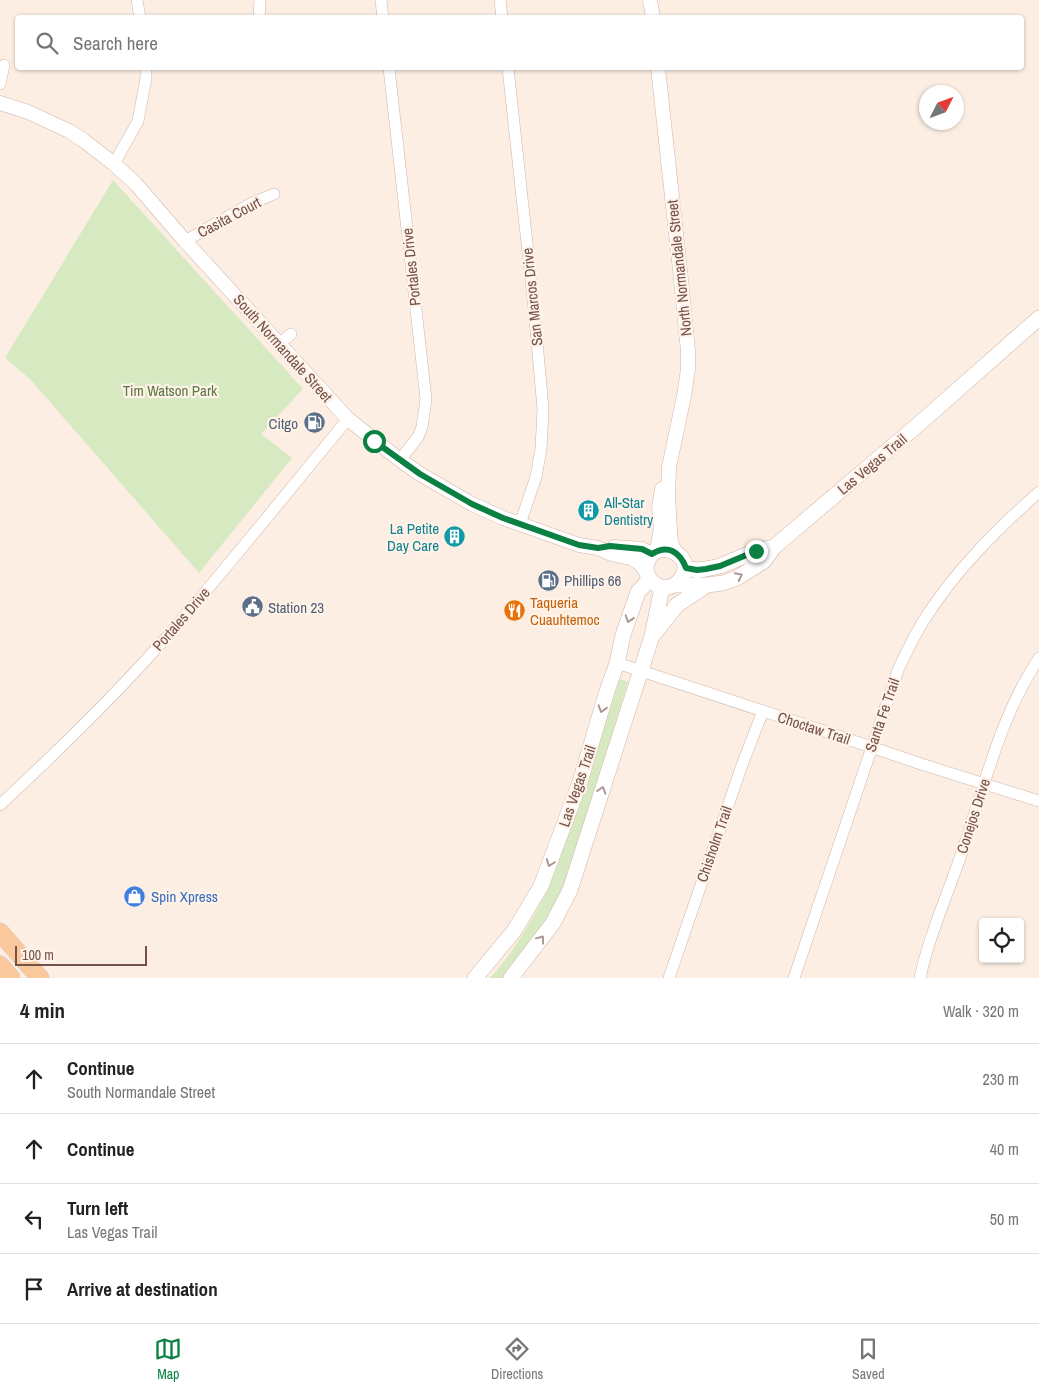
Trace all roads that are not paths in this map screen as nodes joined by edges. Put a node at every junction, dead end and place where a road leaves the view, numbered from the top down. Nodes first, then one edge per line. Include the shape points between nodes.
1 (138, 0) edge
2 (260, 0) edge
3 (381, 0) edge
4 (500, 0) edge
5 (650, 0) edge
6 (140, 15) edge
7 (260, 15) edge
8 (383, 15) edge
9 (502, 15) edge
10 (652, 15) edge
11 (4, 66) dead end
12 (146, 70) edge
13 (389, 70) edge
14 (508, 70) edge
15 (658, 70) edge
16 (0, 84) edge
17 (0, 103) edge
18 (114, 164) junction
19 (274, 194) dead end
20 (185, 240) junction
21 (1039, 318) edge
22 (291, 334) dead end
23 (279, 344) junction
24 (348, 419) junction
25 (400, 460) junction
26 (669, 466) junction
27 (1039, 492) edge
28 (520, 524) junction
29 (774, 547) junction
30 (598, 548) junction
31 (655, 552) junction
32 (676, 554) junction
33 (686, 568) junction
34 (648, 575) junction
35 (707, 585) junction
36 (671, 586) junction
37 (652, 636) junction
38 (1039, 658) edge
39 (617, 663) junction
40 (641, 670) junction
41 (763, 711) junction
42 (871, 747) junction
43 (984, 784) junction
44 (1039, 801) edge
45 (0, 805) edge
46 (0, 932) edge
47 (0, 965) edge
48 (11, 978) edge
49 (40, 978) edge
50 (475, 978) edge
51 (511, 978) edge
52 (668, 978) edge
53 (794, 978) edge
54 (920, 978) edge

1 - 6 street
2 - 7 street
3 - 8 street
4 - 9 street
5 - 10 street
11 - 16 street
12 - 18 street via 138,121
13 - 25 street, Portales Drive via 426,399 418,437
14 - 28 street, San Marcos Drive via 543,409 536,477
15 - 26 street, North Normandale Street via 688,351 684,396
17 - 18 street, South Normandale Street via 69,131
18 - 20 street, South Normandale Street
19 - 20 street, Casita Court
20 - 23 street, South Normandale Street
21 - 29 main road, Las Vegas Trail
22 - 23 street
23 - 24 street, South Normandale Street
24 - 25 street, South Normandale Street
24 - 45 street, Portales Drive via 171,632 114,694
25 - 28 street, South Normandale Street via 472,504
26 - 31 street, North Normandale Street via 659,507 661,527
26 - 32 street, North Normandale Street via 671,543
27 - 42 street, Santa Fe Trail via 995,532 936,601 898,670
28 - 30 street, South Normandale Street via 579,545
29 - 33 main road, Las Vegas Trail via 720,566 697,570
35 -> 29 main road via 723,583 753,569
30 - 31 street, South Normandale Street via 610,546
30 - 34 street, South Normandale Street via 632,558
31 - 32 main road via 664,549
31 - 34 main road via 648,559
32 - 33 main road
33 - 36 main road via 684,575
34 - 36 main road via 661,587
34 -> 39 main road, Las Vegas Trail via 638,592
35 - 36 main road
35 - 37 main road via 677,605
36 - 37 main road via 662,588
37 - 40 main road, Las Vegas Trail
38 - 43 street, Conejos Drive via 1017,696
39 - 40 street, Choctaw Trail
39 -> 50 main road, Las Vegas Trail via 580,782 541,886 514,931
40 - 41 street, Choctaw Trail
51 -> 40 main road, Las Vegas Trail via 553,923 570,890
41 - 42 street, Choctaw Trail
41 - 52 street, Chisholm Trail
42 - 43 street, Choctaw Trail
42 - 53 street, Santa Fe Trail
43 - 44 street, Choctaw Trail
43 - 54 street, Conejos Drive
46 - 49 main road
47 - 48 main road

